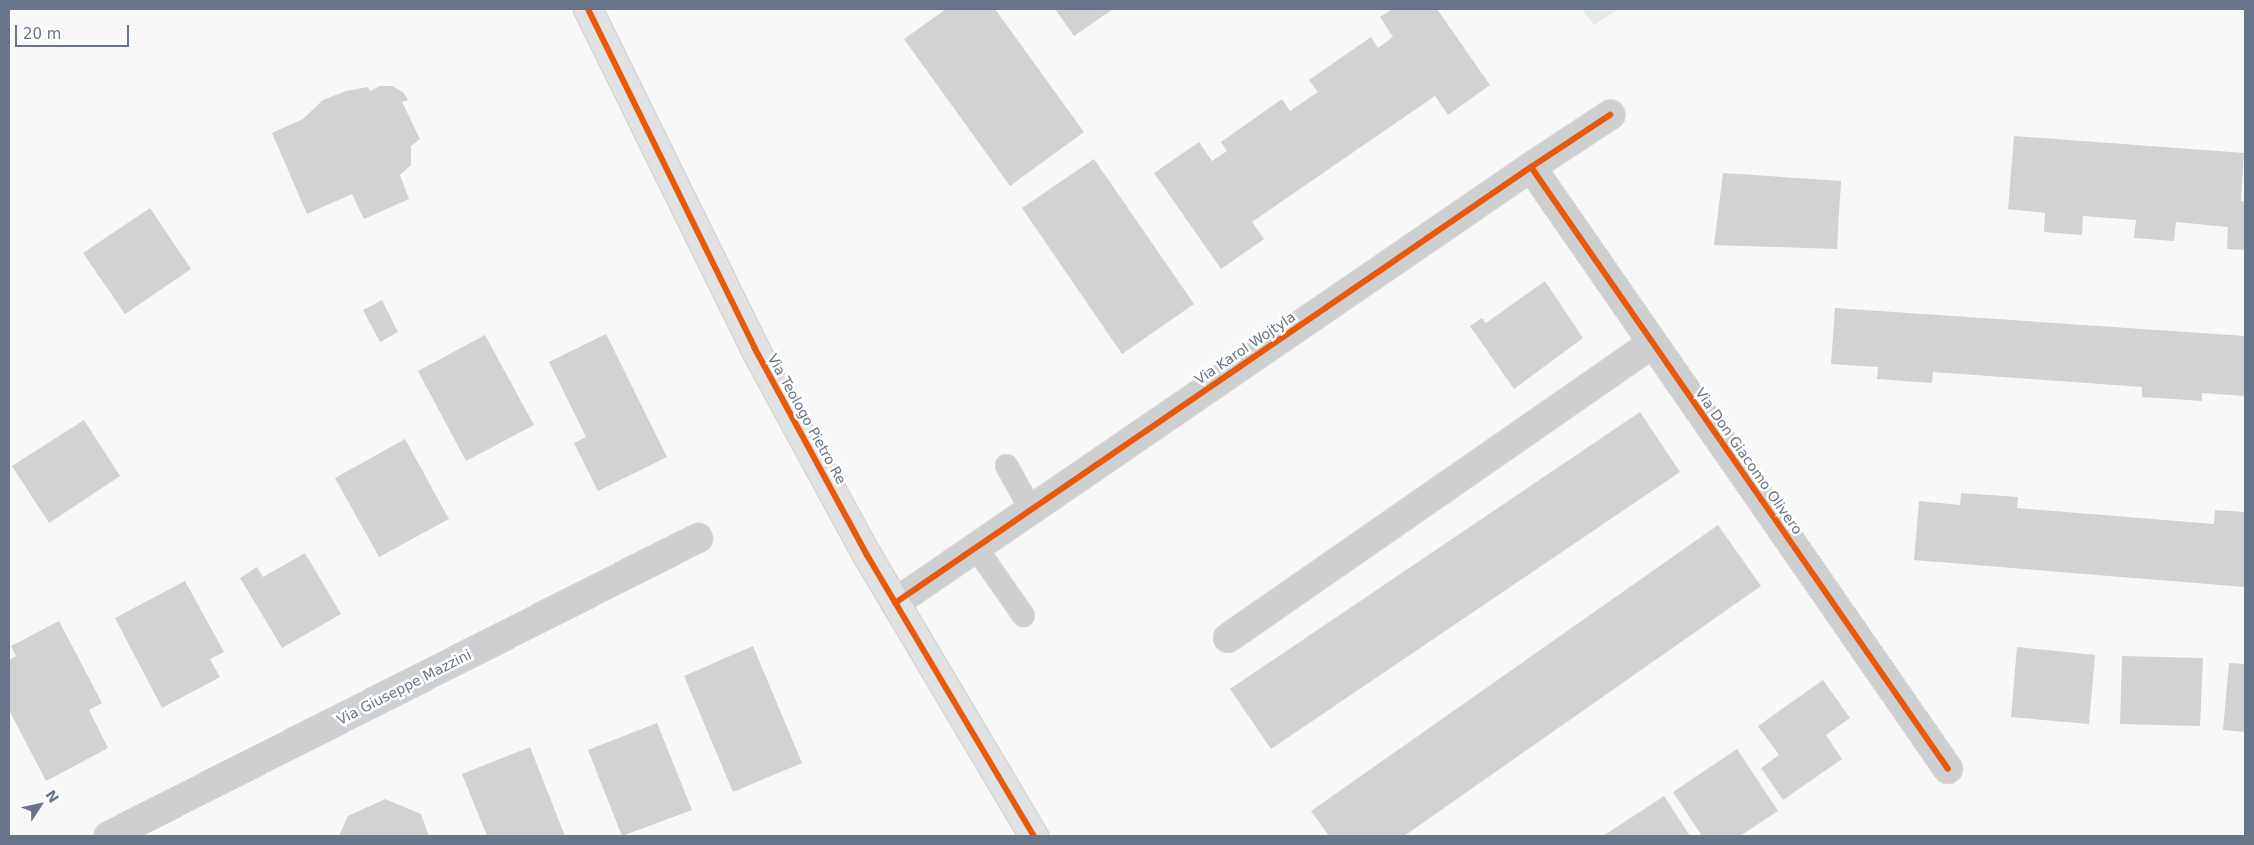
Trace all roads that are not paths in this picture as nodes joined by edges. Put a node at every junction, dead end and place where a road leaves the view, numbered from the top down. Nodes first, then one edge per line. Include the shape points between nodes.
1 (588, 9) edge
2 (1610, 115) dead end
3 (1531, 167) junction
4 (1653, 343) junction
5 (1006, 466) dead end
6 (1031, 510) junction
7 (698, 538) dead end
8 (976, 548) junction
9 (895, 603) junction
10 (1023, 615) dead end
11 (1228, 638) dead end
12 (1948, 768) dead end
13 (1031, 834) edge
14 (109, 836) edge

1 - 9 street, Via Teologo Pietro Re via 754,347
2 - 3 street, Via Karol Wojtyla
3 - 4 street, Via Don Giacomo Olivero
3 - 6 street, Via Karol Wojtyla
4 - 11 street
4 - 12 street, Via Don Giacomo Olivero
5 - 6 lane
6 - 8 street, Via Karol Wojtyla
7 - 14 street, Via Giuseppe Mazzini
8 - 9 street, Via Karol Wojtyla
8 - 10 lane
9 - 13 street, Via Teologo Pietro Re

